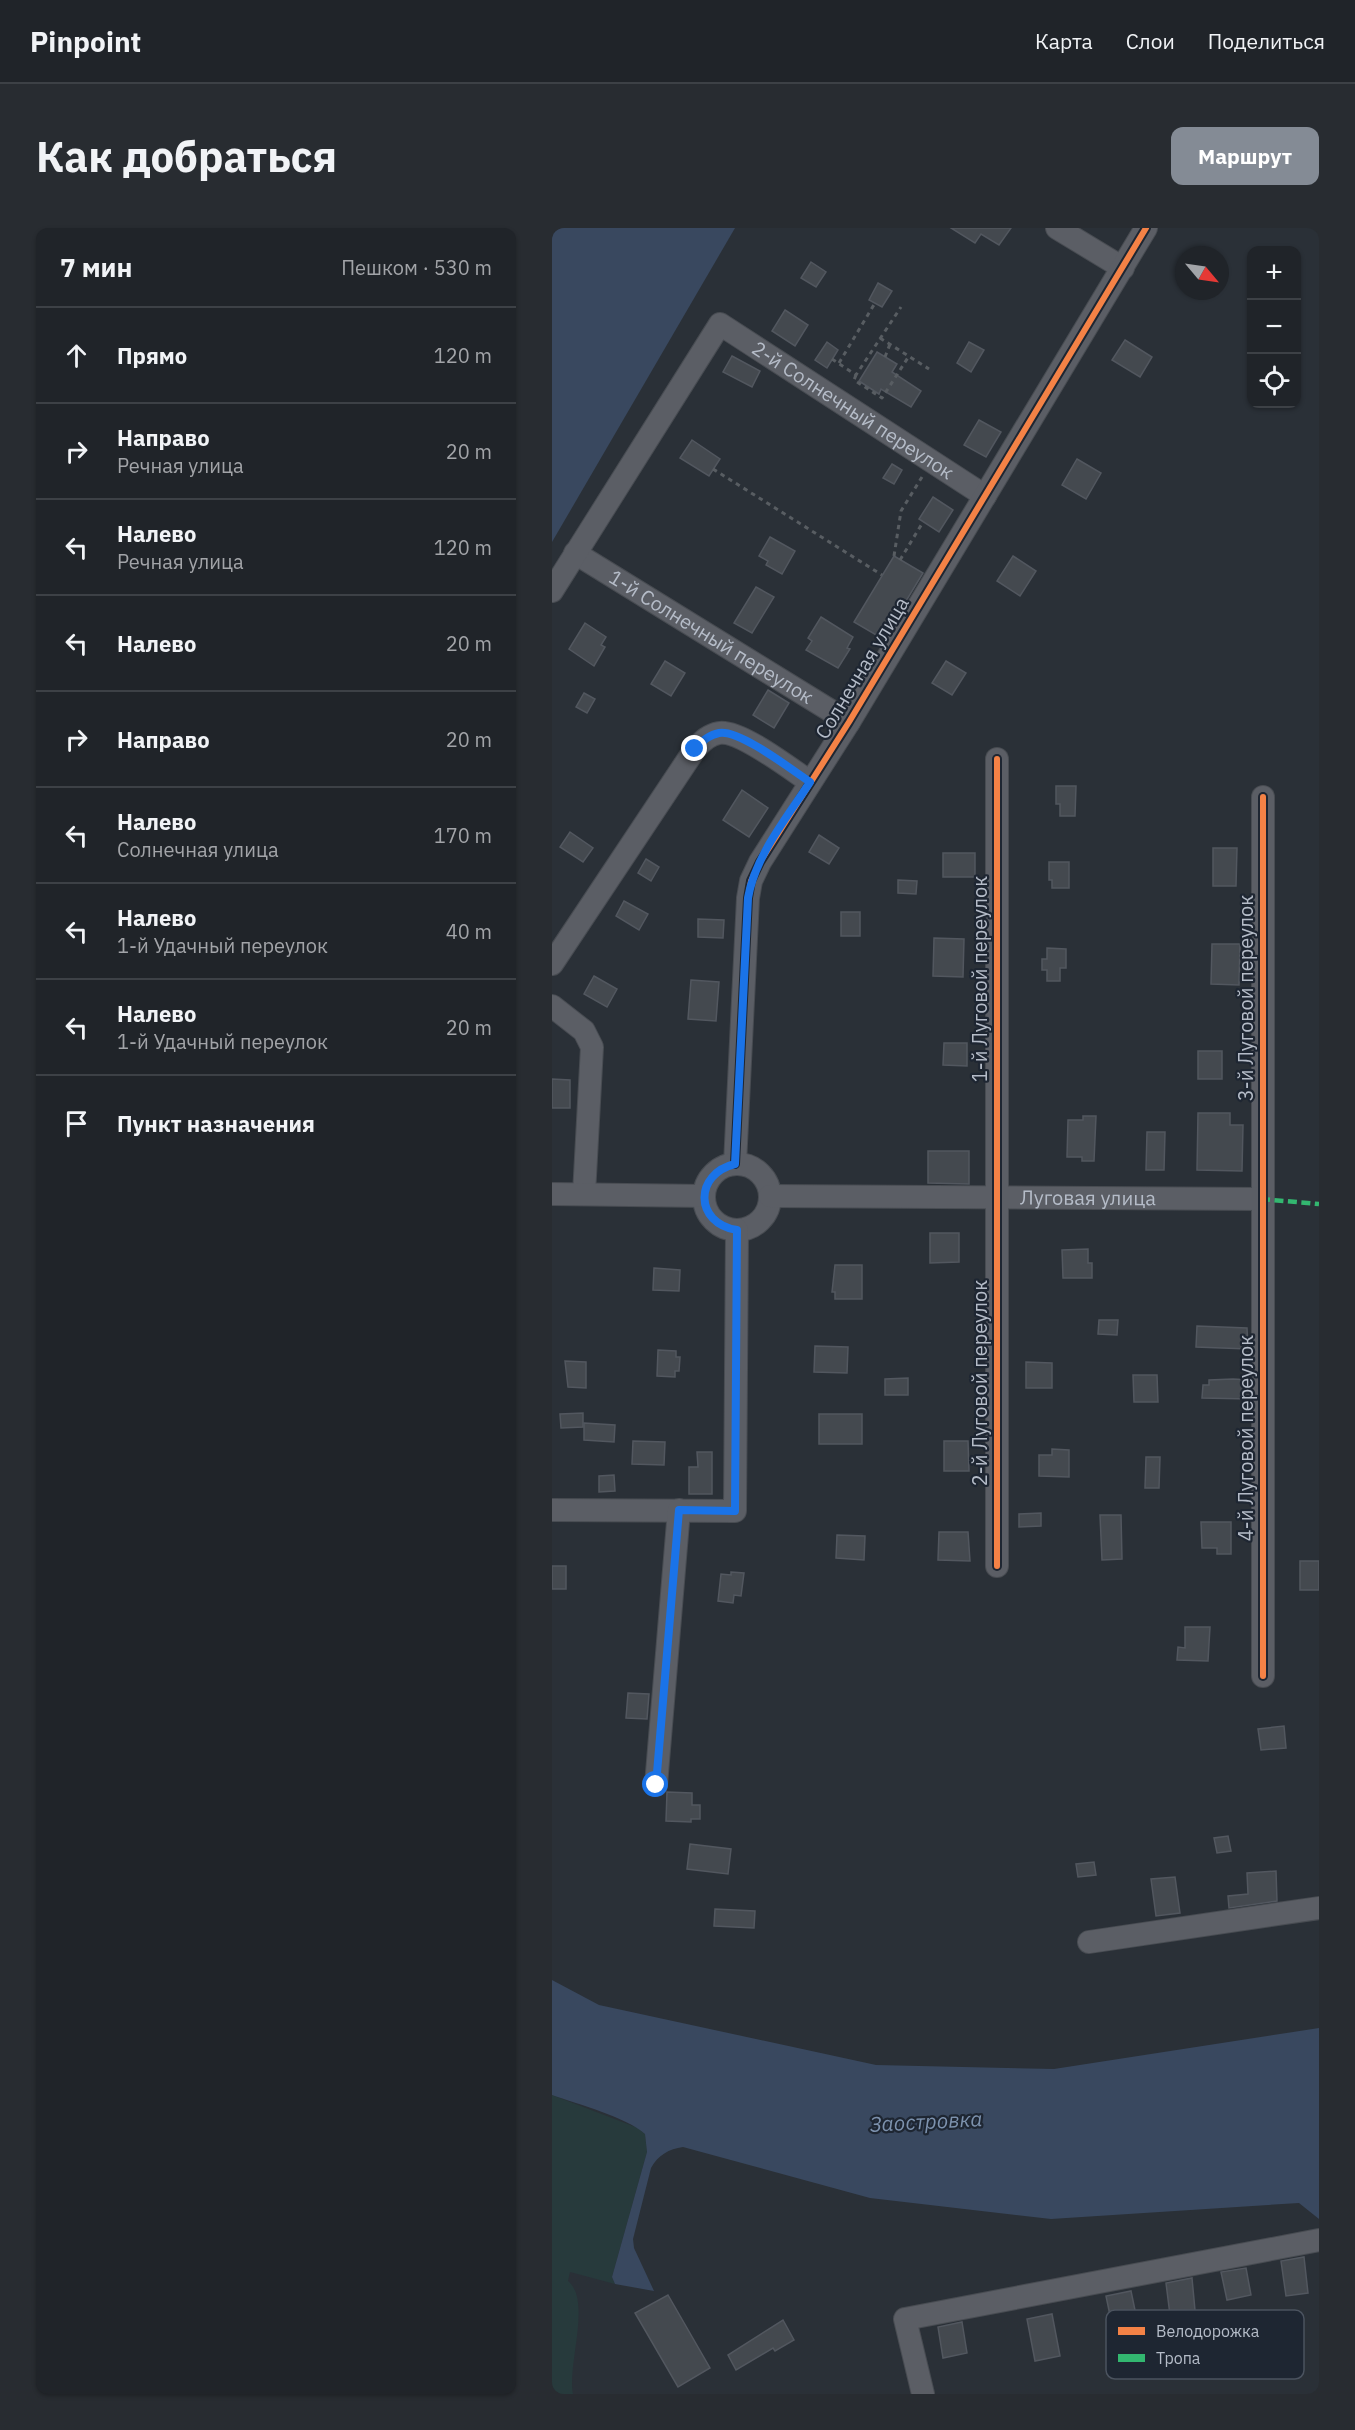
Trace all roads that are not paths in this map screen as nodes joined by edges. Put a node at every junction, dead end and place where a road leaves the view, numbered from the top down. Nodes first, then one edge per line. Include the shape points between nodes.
1 (1057, 228) edge
2 (1146, 228) edge
3 (1122, 268) junction
4 (985, 496) junction
5 (575, 553) junction
6 (552, 591) edge
7 (849, 723) junction
8 (997, 759) dead end
9 (810, 782) junction
10 (1263, 796) dead end
11 (552, 964) edge
12 (552, 1006) edge
13 (735, 1164) junction
14 (552, 1194) edge
15 (584, 1194) junction
16 (704, 1196) junction
17 (770, 1197) junction
18 (996, 1199) junction
19 (1262, 1199) junction
20 (737, 1230) junction
21 (552, 1510) edge
22 (679, 1510) junction
23 (997, 1566) dead end
24 (1263, 1676) dead end
25 (656, 1785) dead end
26 (1319, 1908) edge
27 (1089, 1942) dead end
28 (1319, 2240) edge
29 (923, 2394) edge

1 - 3 street
2 - 3 street, Солнечная улица
3 - 4 street, Солнечная улица
4 - 5 street, 2-й Солнечный переулок via 720,324
4 - 7 street, Солнечная улица
5 - 6 street
5 - 7 street, 1-й Солнечный переулок
7 - 9 street, Солнечная улица
8 - 18 street, 1-й Луговой переулок
9 - 11 street via 737,735 720,732 707,737 695,749
9 - 13 street, Солнечная улица via 751,880
10 - 19 street, 3-й Луговой переулок
12 - 15 street via 584,1031 592,1047
13 - 16 street via 714,1174
13 - 17 street via 746,1165 763,1177
14 - 15 street
15 - 16 street
16 - 20 street via 717,1223
17 - 18 street, Луговая улица
17 - 20 street via 764,1216
18 - 19 street, Луговая улица
18 - 23 street, 2-й Луговой переулок
19 - 24 street, 4-й Луговой переулок
20 - 22 street via 735,1511
21 - 22 street
22 - 25 street
26 - 27 street
28 - 29 street via 905,2319

